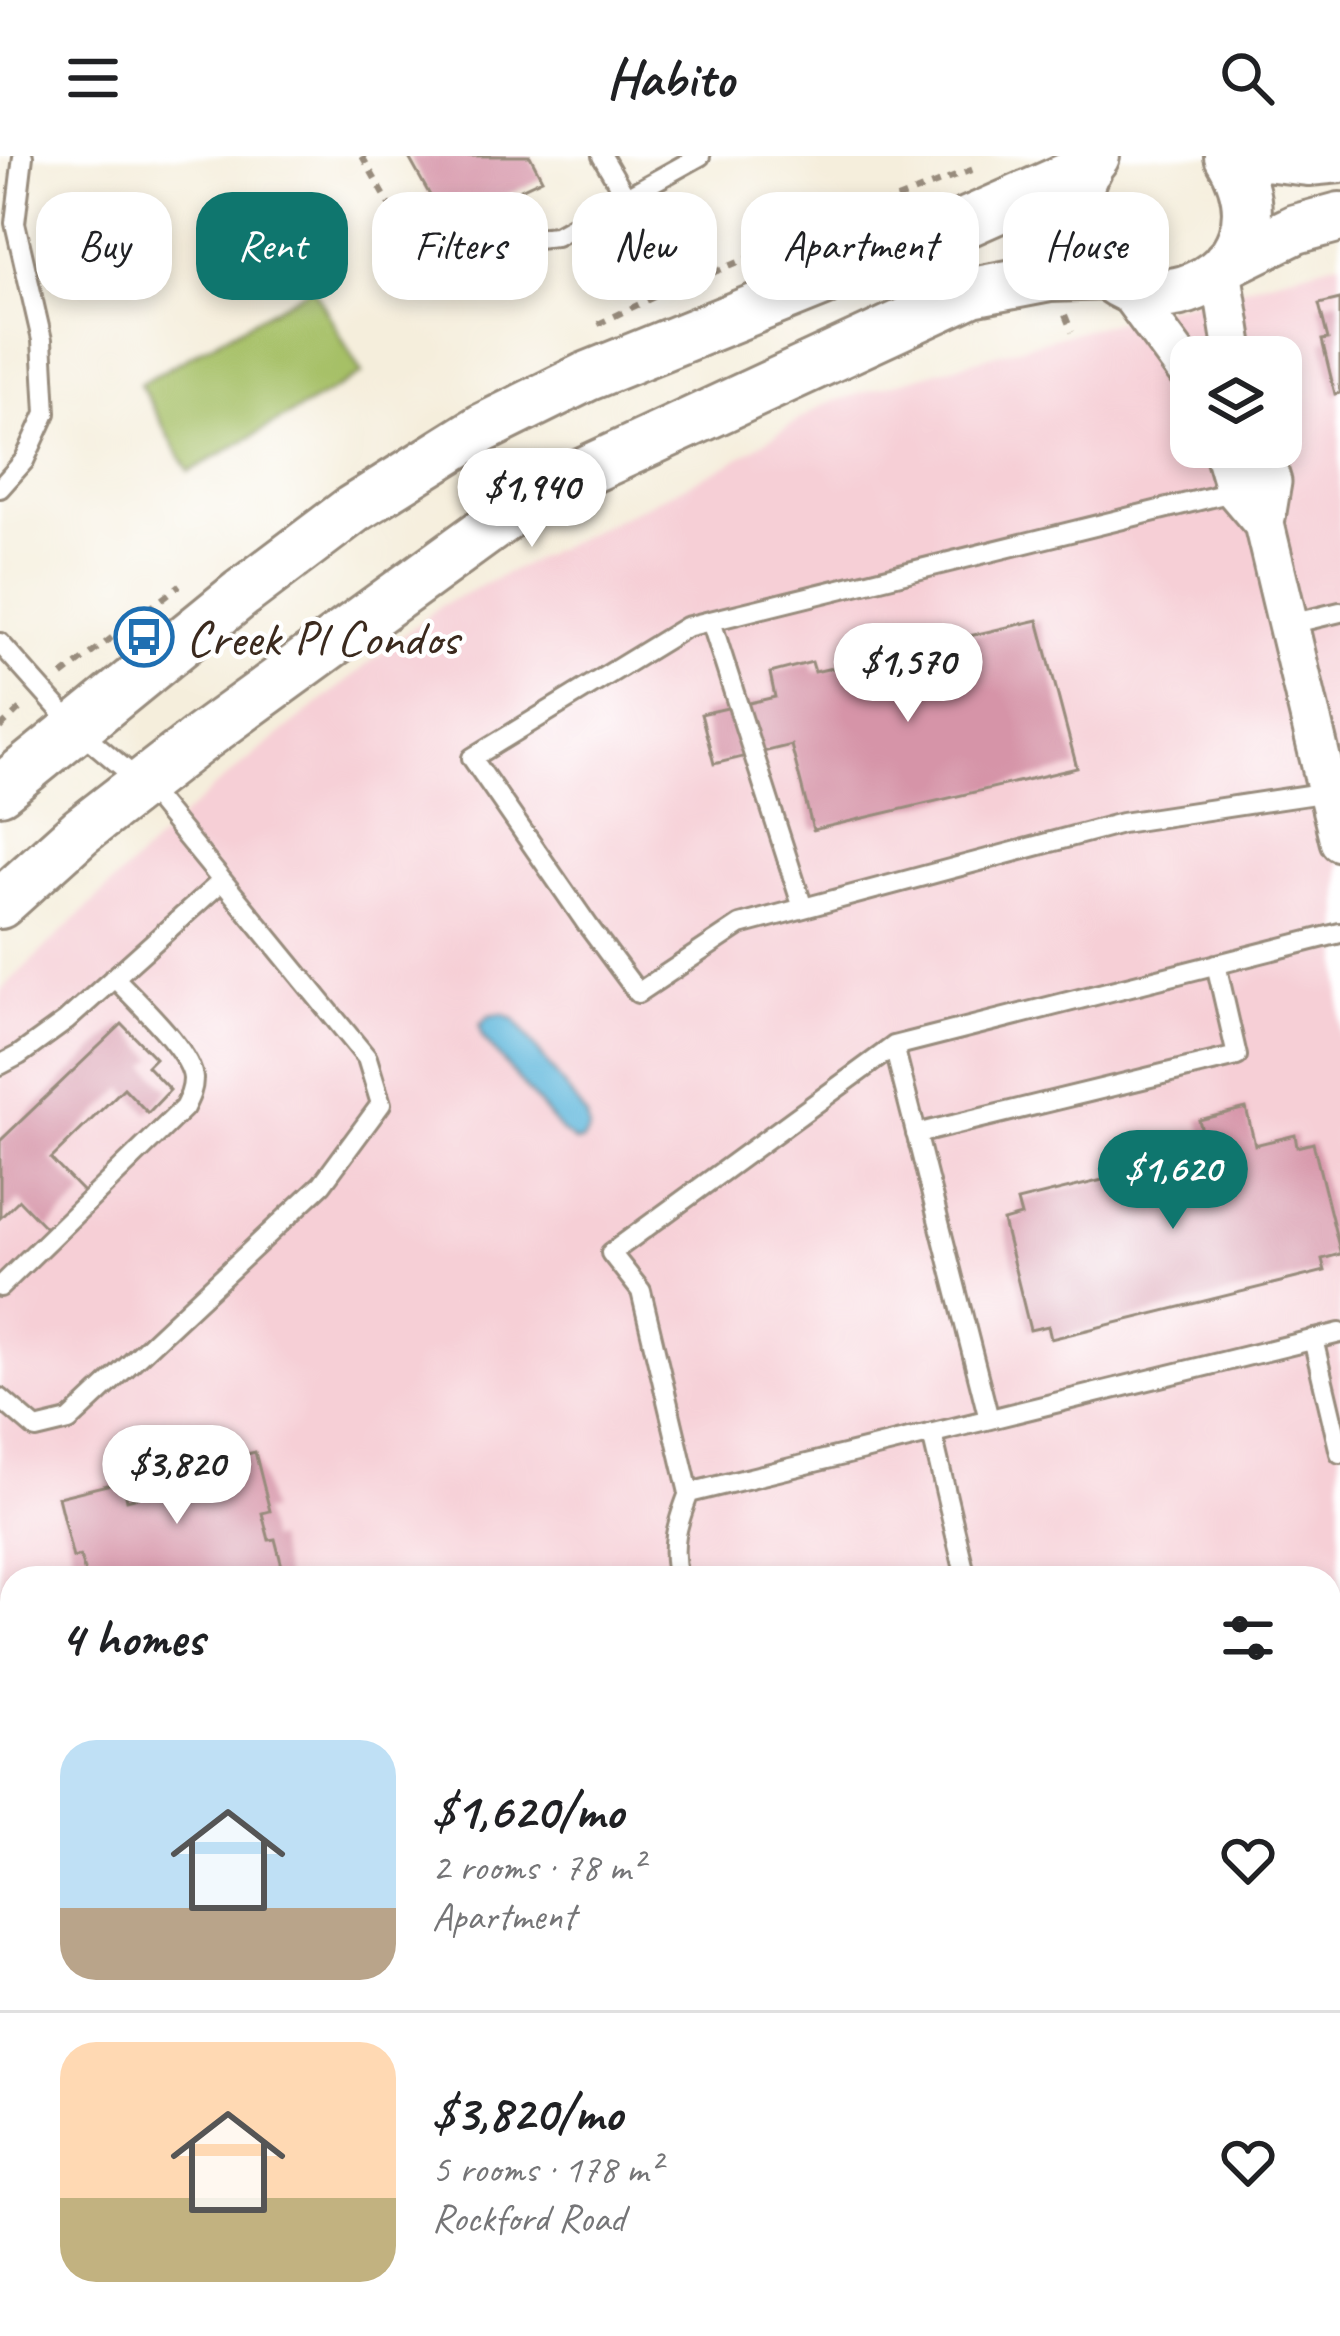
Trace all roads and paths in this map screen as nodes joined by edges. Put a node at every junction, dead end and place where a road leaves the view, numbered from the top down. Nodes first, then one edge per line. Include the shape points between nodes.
1 (23, 156) edge
2 (362, 156) edge
3 (602, 156) edge
4 (700, 156) edge
5 (1229, 156) edge
6 (1264, 156) edge
7 (1340, 158) edge
8 (1091, 162) edge
9 (383, 192) edge
10 (623, 192) edge
11 (635, 192) edge
12 (1079, 192) edge
13 (1340, 217) edge
14 (1224, 266) junction
15 (1003, 286) edge
16 (1169, 294) edge
17 (1132, 300) edge
18 (1232, 336) edge
19 (1170, 349) edge
20 (1229, 468) edge
21 (1267, 468) edge
22 (0, 488) edge
23 (1236, 490) junction
24 (1264, 524) junction
25 (1340, 612) edge
26 (711, 621) junction
27 (1286, 625) junction
28 (0, 643) edge
29 (76, 728) junction
30 (144, 785) junction
31 (0, 790) edge
32 (1335, 791) edge
33 (1340, 841) edge
34 (222, 881) junction
35 (0, 904) edge
36 (803, 908) junction
37 (1340, 933) edge
38 (1216, 964) junction
39 (114, 977) junction
40 (894, 1046) junction
41 (0, 1065) edge
42 (916, 1134) junction
43 (0, 1287) edge
44 (1340, 1333) edge
45 (1313, 1340) junction
46 (0, 1398) edge
47 (988, 1419) junction
48 (932, 1434) junction
49 (1340, 1453) edge
50 (688, 1493) junction
51 (675, 1566) edge
52 (963, 1566) edge

1 - 22 lane via 15,224 42,340 46,412 24,461
2 - 9 path
3 - 10 lane
4 - 11 lane
5 - 14 street via 1247,202 1245,230
6 - 7 street
8 - 12 street
8 - 29 street via 483,428 352,510
13 - 14 street via 1296,229
14 - 16 street via 1194,288
14 - 18 street
15 - 30 street via 892,326 538,493
17 - 19 street
20 - 23 street
21 - 24 street
23 - 24 street
23 - 26 lane
24 - 27 street
25 - 27 lane
26 - 36 lane
26 - 36 lane via 686,627 472,758 638,993 740,925
27 - 32 street
28 - 29 lane
29 - 30 lane
29 - 31 street
30 - 34 lane
30 - 35 street
32 - 33 street
32 - 36 lane via 1122,823
34 - 39 lane
34 - 46 lane via 368,1058 381,1104 322,1184 69,1421 36,1430
37 - 38 lane
38 - 40 lane
38 - 42 lane via 1238,1056
39 - 41 lane
39 - 43 lane via 187,1058 192,1094
40 - 42 lane
40 - 50 lane via 611,1253 640,1291
42 - 47 lane
44 - 45 lane
45 - 47 lane
45 - 49 lane
47 - 48 lane
48 - 50 lane
48 - 52 lane
50 - 51 lane

